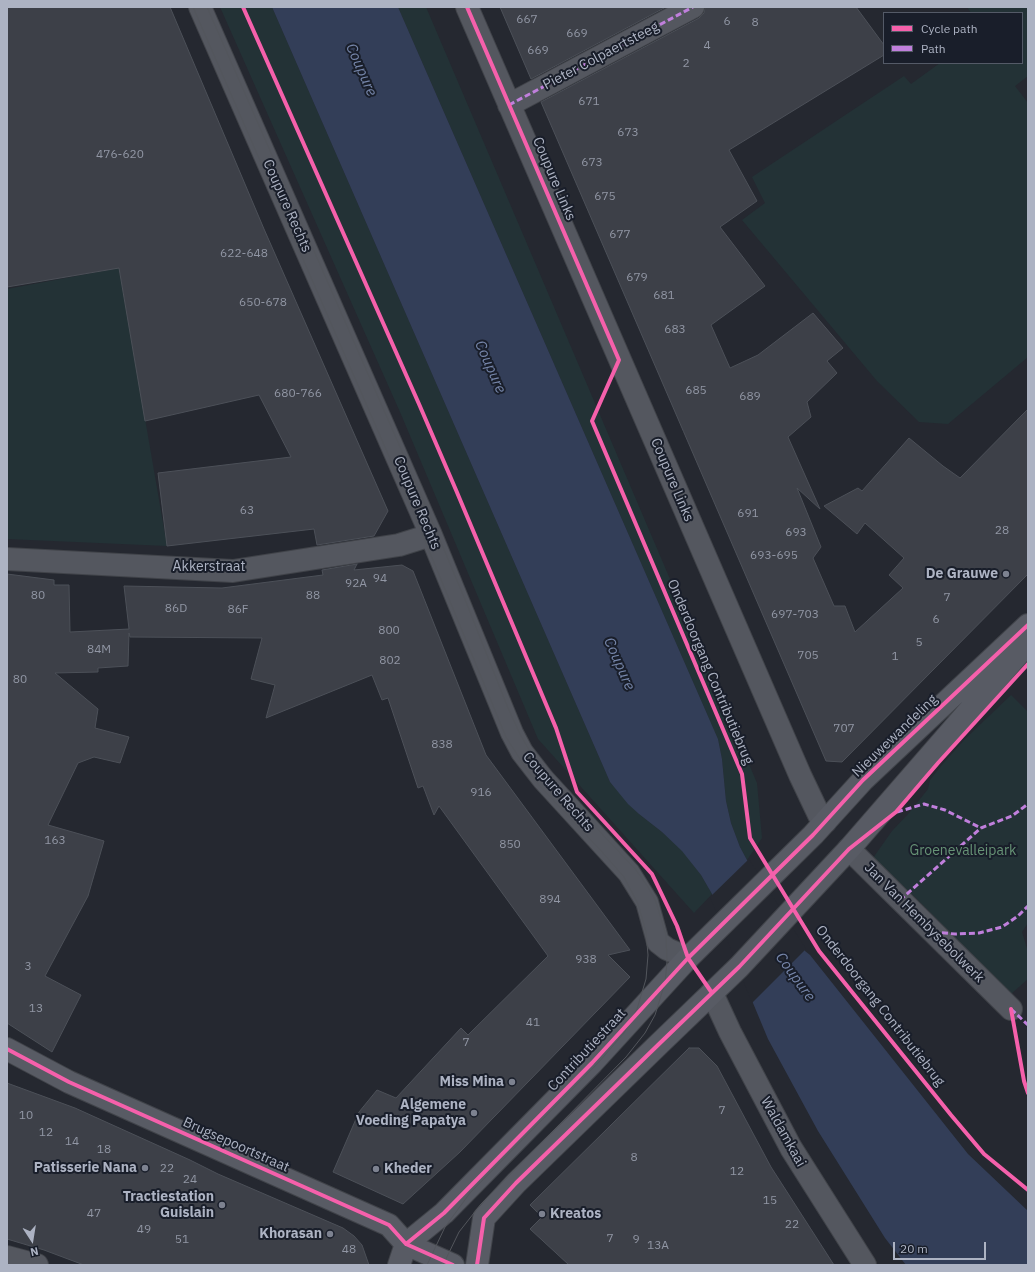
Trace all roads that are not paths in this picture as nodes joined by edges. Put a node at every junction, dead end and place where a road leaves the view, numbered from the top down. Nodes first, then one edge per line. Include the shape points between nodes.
1 (200, 7) edge
2 (467, 7) edge
3 (693, 7) edge
4 (509, 105) junction
5 (431, 535) junction
6 (7, 559) edge
7 (1028, 625) edge
8 (1028, 644) edge
9 (825, 822) junction
10 (849, 849) junction
11 (780, 867) joint
12 (688, 958) junction
13 (712, 993) junction
14 (1011, 1010) dead end
15 (7, 1049) edge
16 (406, 1244) junction
17 (7, 1257) edge
18 (37, 1265) edge
19 (399, 1265) edge
20 (453, 1265) edge
21 (477, 1265) edge
22 (866, 1265) edge

1 - 5 street, Coupure Rechts
2 - 4 street, Coupure Links
3 - 4 street, Pieter Colpaertsteeg
4 - 9 street, Coupure Links via 800,775 819,815
5 - 6 street, Akkerstraat via 399,545 233,570
5 - 12 street, Coupure Rechts via 522,752 542,779 629,873 647,902 658,942
7 - 9 main road, Nieuwewandeling via 863,780
8 - 10 main road
9 - 11 main road, Nieuwewandeling
10 - 13 main road
10 - 14 street, Jan Van Hembysebolwerk
11 - 12 main road, Contributiestraat
12 - 16 main road, Contributiestraat via 592,1063 444,1213
13 - 21 main road via 516,1183 484,1218
13 - 22 street, Waldamkaai via 791,1148
15 - 16 main road, Brugsepoortstraat via 69,1082 389,1225
16 - 19 main road
16 - 20 main road, Brugsepoortstraat
17 - 18 street

